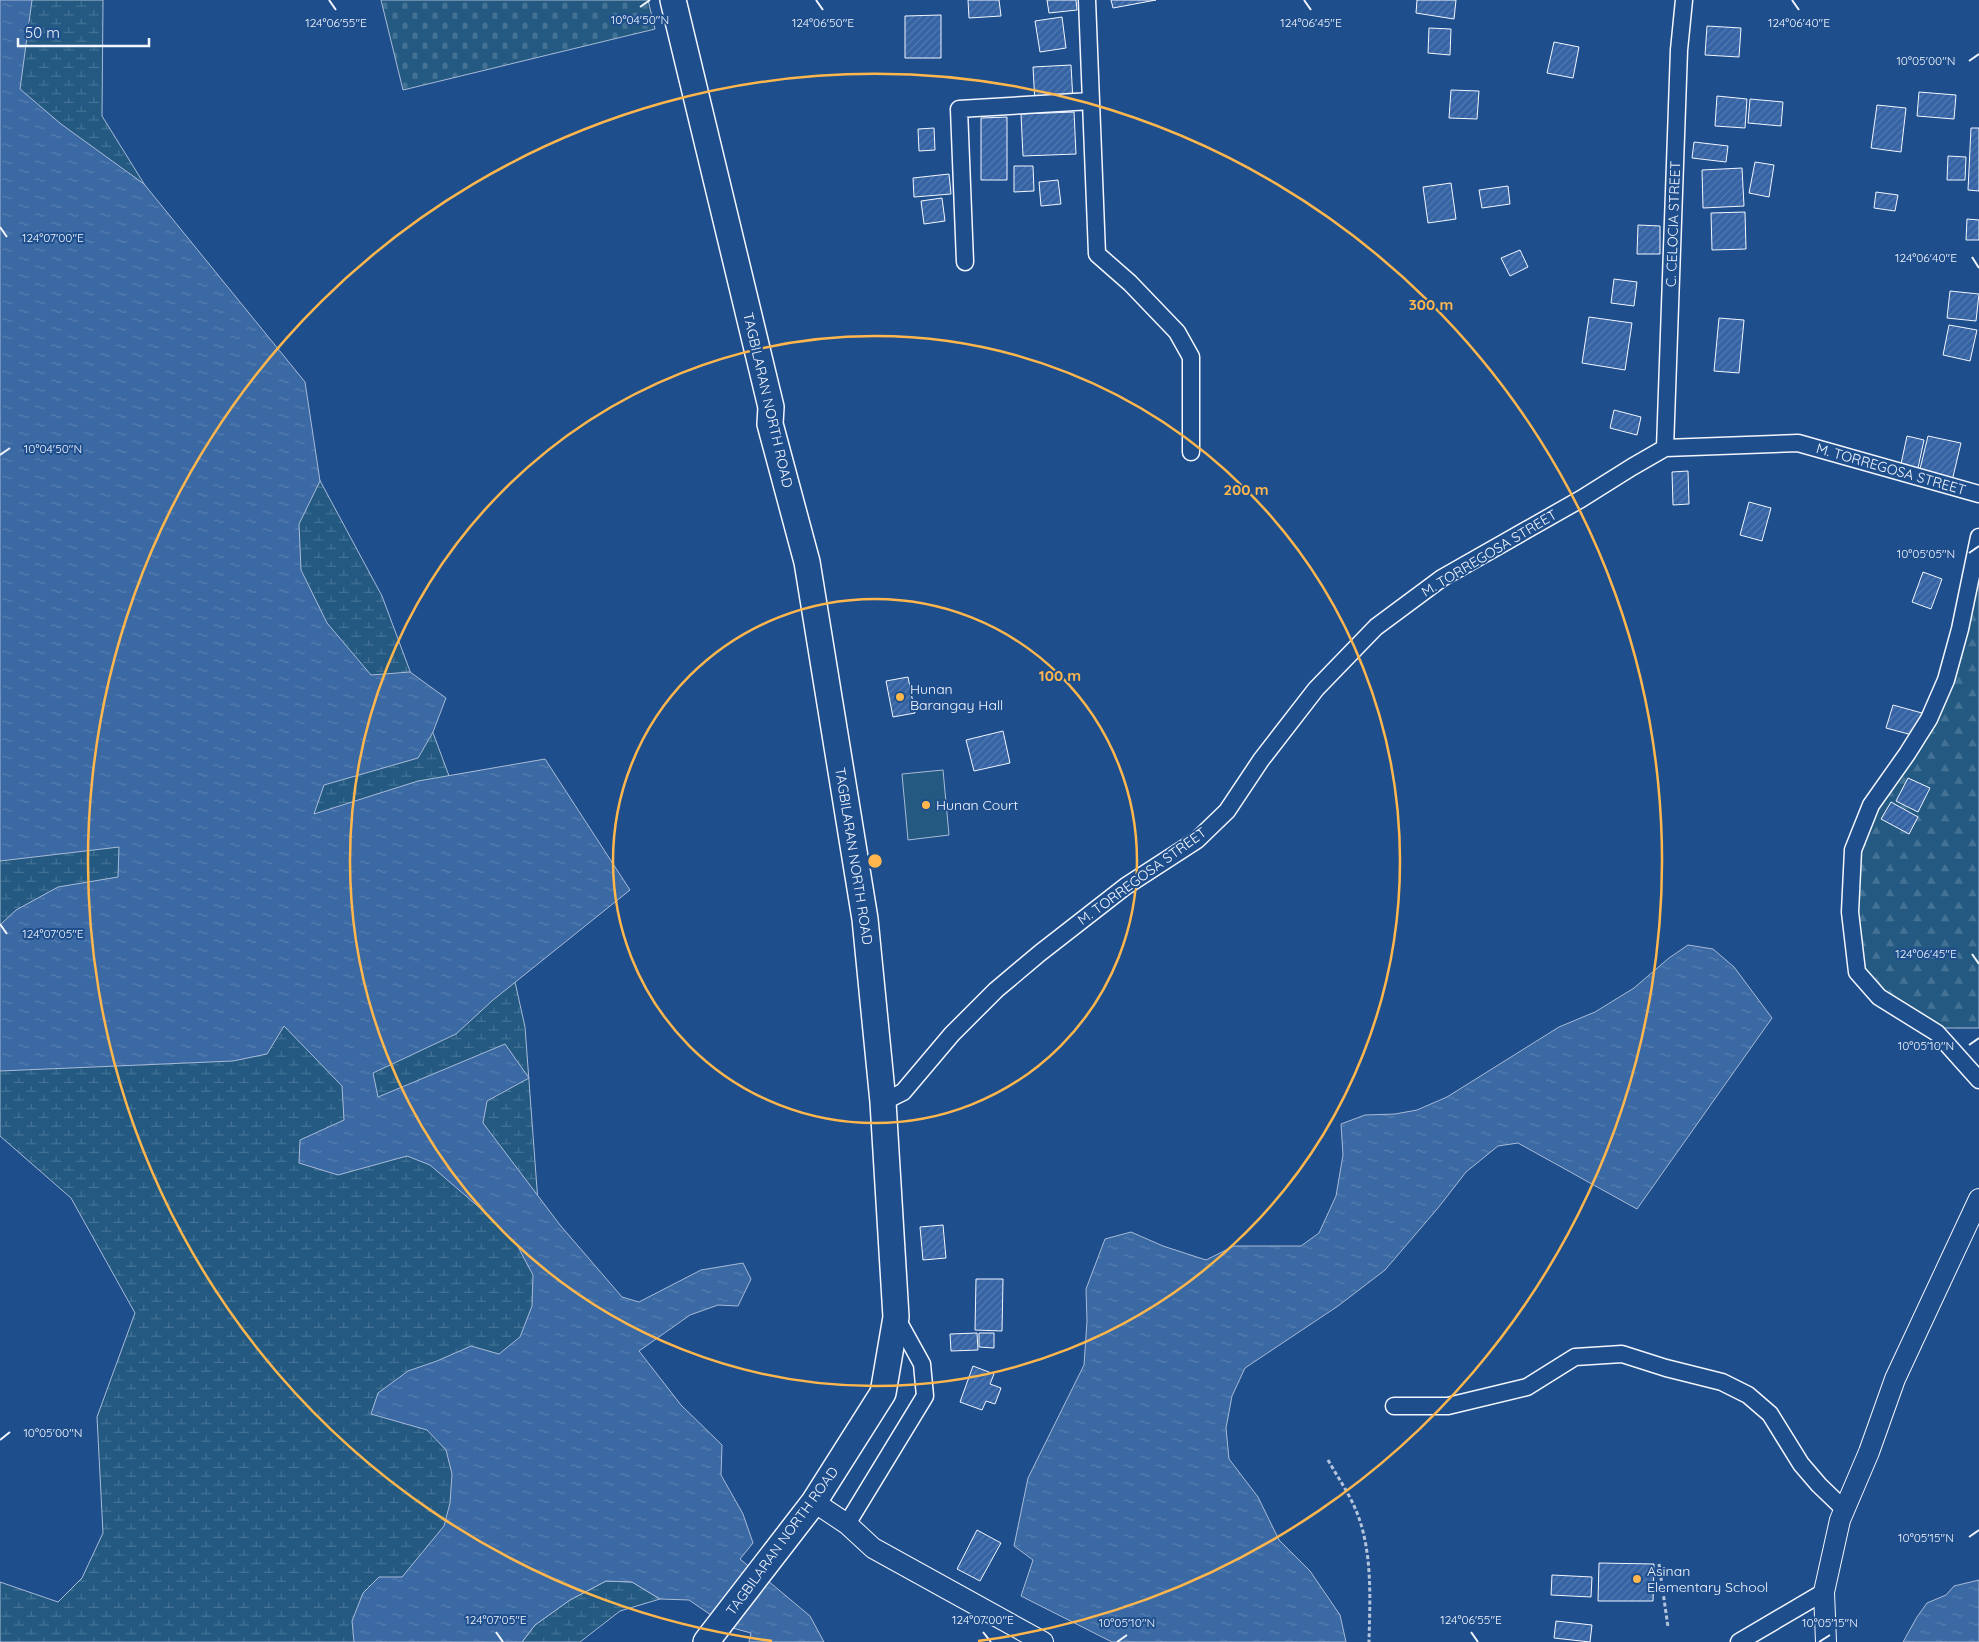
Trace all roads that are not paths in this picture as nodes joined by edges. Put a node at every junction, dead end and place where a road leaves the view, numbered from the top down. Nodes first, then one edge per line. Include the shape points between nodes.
1 (673, 0) edge
2 (1087, 0) edge
3 (1684, 0) edge
4 (1091, 101) junction
5 (964, 262) dead end
6 (1666, 448) junction
7 (1191, 452) dead end
8 (1979, 494) edge
9 (1979, 537) edge
10 (1979, 1080) edge
11 (883, 1102) junction
12 (1979, 1199) edge
13 (896, 1318) junction
14 (1394, 1406) dead end
15 (814, 1502) junction
16 (1844, 1509) junction
17 (847, 1524) junction
18 (1824, 1592) junction
19 (710, 1638) edge
20 (1043, 1642) edge
21 (1739, 1642) edge
22 (1826, 1642) edge

1 - 11 main road, TAGBILARAN NORTH ROAD via 771,406 770,424 807,562 865,919
2 - 4 street
3 - 6 street, C. CELOCIA STREET via 1679,50
4 - 5 street via 959,109
4 - 7 street via 1097,254 1178,332 1191,356
6 - 8 street, M. TORREGOSA STREET via 1798,443
6 - 11 street, M. TORREGOSA STREET via 1442,578 1376,627 1316,689 1226,811 1197,840 1126,886 1040,953 958,1028 903,1092
9 - 10 street via 1946,680 1929,719 1871,805 1853,850 1850,912 1857,972 1879,997 1937,1033
11 - 13 main road, TAGBILARAN NORTH ROAD
12 - 16 street via 1895,1379 1870,1452
13 - 15 main road, TAGBILARAN NORTH ROAD via 883,1393
13 - 17 street via 922,1364 925,1396
14 - 16 street via 1448,1406 1527,1387 1575,1357 1622,1354 1722,1382 1748,1395 1770,1414 1801,1464
15 - 17 street
15 - 19 main road, TAGBILARAN NORTH ROAD
16 - 18 street
17 - 20 street via 873,1548
18 - 21 street
18 - 22 street

